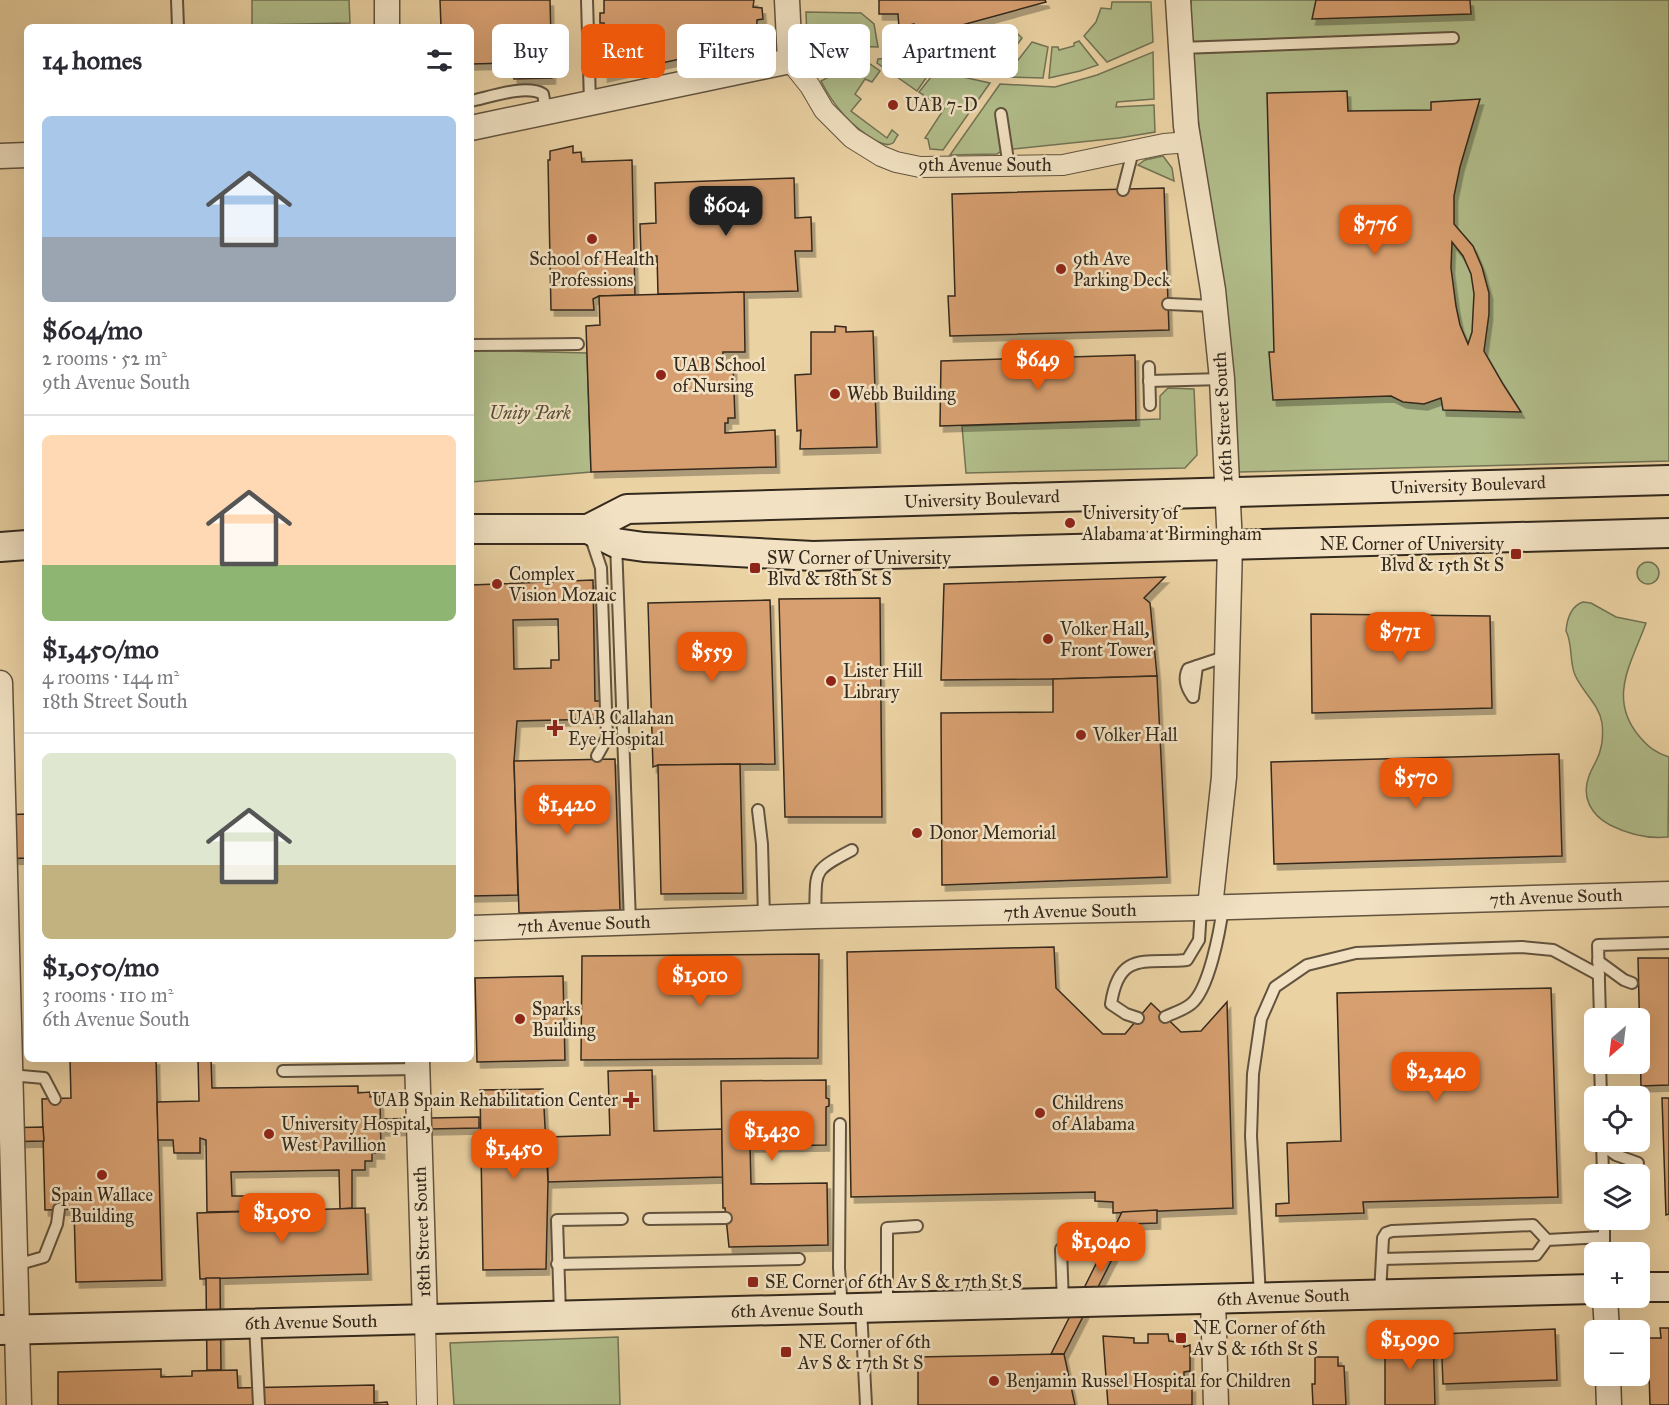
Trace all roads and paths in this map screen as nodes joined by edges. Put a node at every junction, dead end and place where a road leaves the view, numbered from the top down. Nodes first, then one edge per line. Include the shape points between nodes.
1 (177, 0) edge
2 (387, 0) edge
3 (587, 0) edge
4 (787, 0) edge
5 (1178, 0) edge
6 (178, 24) edge
7 (387, 24) edge
8 (788, 24) edge
9 (1453, 38) dead end
10 (1180, 48) junction
11 (788, 61) edge
12 (804, 78) edge
13 (474, 101) edge
14 (590, 102) junction
15 (546, 111) junction
16 (1001, 114) dead end
17 (474, 127) edge
18 (1189, 142) junction
19 (1133, 151) junction
20 (24, 155) edge
21 (0, 156) edge
22 (1008, 166) junction
23 (1123, 190) dead end
24 (1168, 304) dead end
25 (1214, 306) junction
26 (578, 344) dead end
27 (474, 345) edge
28 (1149, 367) dead end
29 (1222, 379) junction
30 (1149, 381) junction
31 (1150, 405) dead end
32 (1669, 480) edge
33 (1227, 492) junction
34 (474, 529) edge
35 (588, 529) junction
36 (1669, 533) edge
37 (616, 543) junction
38 (24, 545) edge
39 (1230, 545) junction
40 (0, 547) edge
41 (1228, 656) junction
42 (1197, 666) dead end
43 (0, 683) edge
44 (1, 719) edge
45 (597, 756) dead end
46 (758, 810) dead end
47 (852, 850) dead end
48 (1669, 894) edge
49 (1212, 907) junction
50 (815, 916) junction
51 (764, 917) junction
52 (630, 922) junction
53 (474, 928) edge
54 (11, 940) edge
55 (1669, 943) edge
56 (1598, 961) junction
57 (1599, 975) junction
58 (1632, 983) dead end
59 (1599, 1008) edge
60 (1165, 1017) dead end
61 (1138, 1018) dead end
62 (417, 1064) edge
63 (283, 1071) dead end
64 (10, 1075) junction
65 (55, 1099) dead end
66 (840, 1124) dead end
67 (1612, 1152) edge
68 (1638, 1163) dead end
69 (59, 1209) dead end
70 (726, 1218) dead end
71 (621, 1219) dead end
72 (649, 1219) dead end
73 (917, 1226) dead end
74 (1604, 1230) edge
75 (1604, 1237) junction
76 (1547, 1240) junction
77 (1604, 1242) edge
78 (1061, 1249) dead end
79 (799, 1259) dead end
80 (1382, 1259) junction
81 (557, 1264) junction
82 (15, 1265) junction
83 (1650, 1287) edge
84 (1669, 1287) edge
85 (1584, 1289) edge
86 (1380, 1294) junction
87 (1260, 1298) junction
88 (1213, 1299) junction
89 (1063, 1303) junction
90 (863, 1308) junction
91 (560, 1316) junction
92 (424, 1320) junction
93 (255, 1324) junction
94 (9, 1330) edge
95 (1608, 1386) edge
96 (19, 1405) edge
97 (259, 1405) edge
98 (427, 1405) edge
99 (866, 1405) edge
100 (1216, 1405) edge
101 (1609, 1405) edge

1 - 6 lane
2 - 7 street
3 - 14 lane
4 - 8 street
5 - 10 street, 16th Street South
9 - 10 lane
10 - 18 street, 16th Street South
11 - 14 street
12 - 22 street, 9th Avenue South via 837,124 881,156 920,168
13 - 15 lane via 536,90 543,94
14 - 15 street
15 - 17 street
16 - 22 lane
18 - 19 street, 9th Avenue South
18 - 25 street, 16th Street South
19 - 22 street, 9th Avenue South via 1063,165
19 - 23 lane
20 - 21 street
24 - 25 lane
25 - 29 street, 16th Street South
26 - 27 lane
28 - 30 lane
29 - 30 lane
29 - 33 street, 16th Street South
30 - 31 lane
32 - 33 main road, University Boulevard
33 - 35 main road, University Boulevard via 627,509
33 - 39 street, 16th Street South
34 - 35 main road, University Boulevard
35 - 37 main road, University Boulevard
35 - 45 lane via 601,568 607,738
36 - 39 main road, University Boulevard
37 - 39 main road, University Boulevard via 813,556
37 - 52 lane
38 - 40 main road
39 - 41 street, 16th Street South
41 - 42 lane
41 - 49 street, 16th Street South via 1224,777
43 - 44 street
44 - 54 street
46 - 51 lane
47 - 50 lane via 825,865 816,875
48 - 49 street, 7th Avenue South
49 - 50 street, 7th Avenue South
49 - 60 lane via 1216,949 1199,994 1190,1005
49 - 61 lane via 1187,960 1148,961 1131,965 1120,974 1111,1004
50 - 51 street, 7th Avenue South
51 - 52 street, 7th Avenue South
52 - 53 street, 7th Avenue South
54 - 64 street
55 - 56 lane via 1598,945
56 - 57 lane
56 - 58 lane
57 - 59 lane
57 - 87 lane via 1553,950 1522,947 1356,953 1307,965 1275,987 1261,1019 1253,1074 1251,1136
62 - 63 lane
62 - 92 street, 18th Street South
64 - 65 lane via 44,1078
64 - 82 street
66 - 90 lane via 834,1216
67 - 68 lane
69 - 82 lane via 44,1257
70 - 72 lane
71 - 81 lane via 557,1220
73 - 90 lane via 887,1228
74 - 75 lane
75 - 76 lane
75 - 77 lane
76 - 80 lane via 1536,1255
76 - 80 lane via 1533,1225 1392,1231 1383,1238
78 - 89 lane
79 - 81 lane
80 - 86 lane
81 - 91 lane
82 - 94 street
83 - 84 main road
85 - 86 main road, 6th Avenue South
86 - 87 main road, 6th Avenue South
87 - 88 main road, 6th Avenue South
88 - 89 main road, 6th Avenue South
88 - 100 street
89 - 90 main road, 6th Avenue South
90 - 91 main road, 6th Avenue South
90 - 99 lane
91 - 92 main road, 6th Avenue South
92 - 93 main road, 6th Avenue South
92 - 98 street, 18th Street South
93 - 94 main road, 6th Avenue South
93 - 97 lane
94 - 96 street
95 - 101 street

